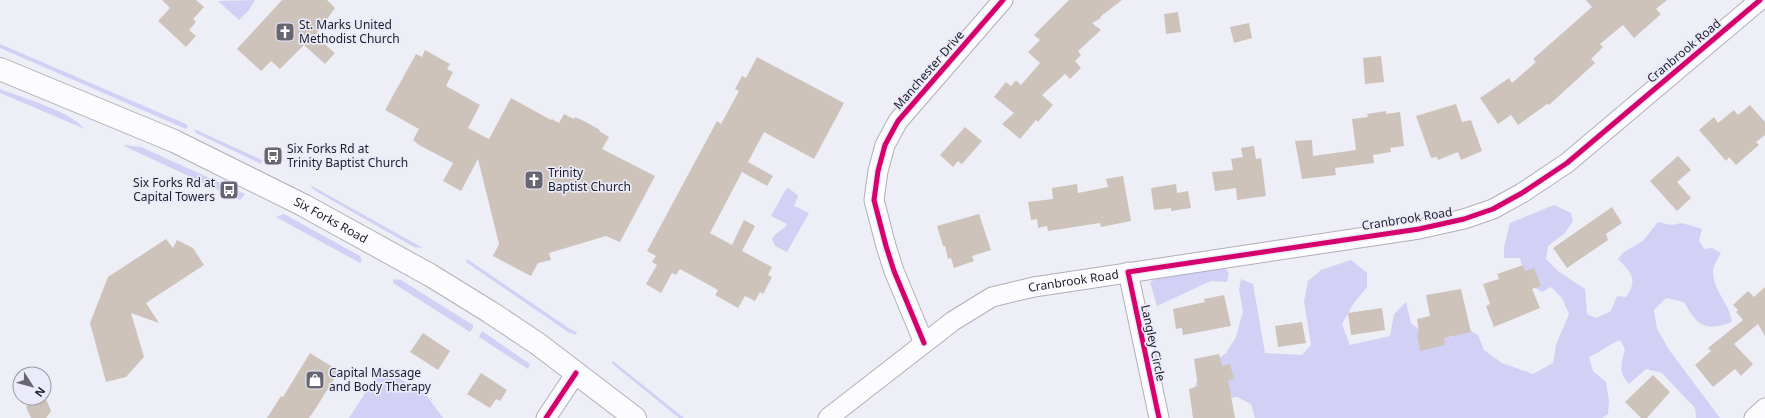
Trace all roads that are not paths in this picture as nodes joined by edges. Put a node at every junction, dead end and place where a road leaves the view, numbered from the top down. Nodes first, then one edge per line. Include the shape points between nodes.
1 (1003, 0) edge
2 (1760, 0) edge
3 (0, 69) edge
4 (1128, 272) junction
5 (924, 343) junction
6 (576, 372) junction
7 (1765, 408) edge
8 (546, 418) edge
9 (635, 418) edge
10 (828, 418) edge
11 (1158, 418) edge
12 (1754, 418) edge

1 - 5 street, Manchester Drive via 898,121 885,145 878,172 874,200 886,246
2 - 4 street, Cranbrook Road via 1567,163 1493,209 1459,221 1419,229
3 - 6 main road, Six Forks Road via 174,141 291,198 430,275 538,344
4 - 5 street, Cranbrook Road via 1034,287 992,297
4 - 11 street, Langley Circle
5 - 10 street, Cranbrook Road
6 - 8 street
6 - 9 main road, Six Forks Road
7 - 12 street

